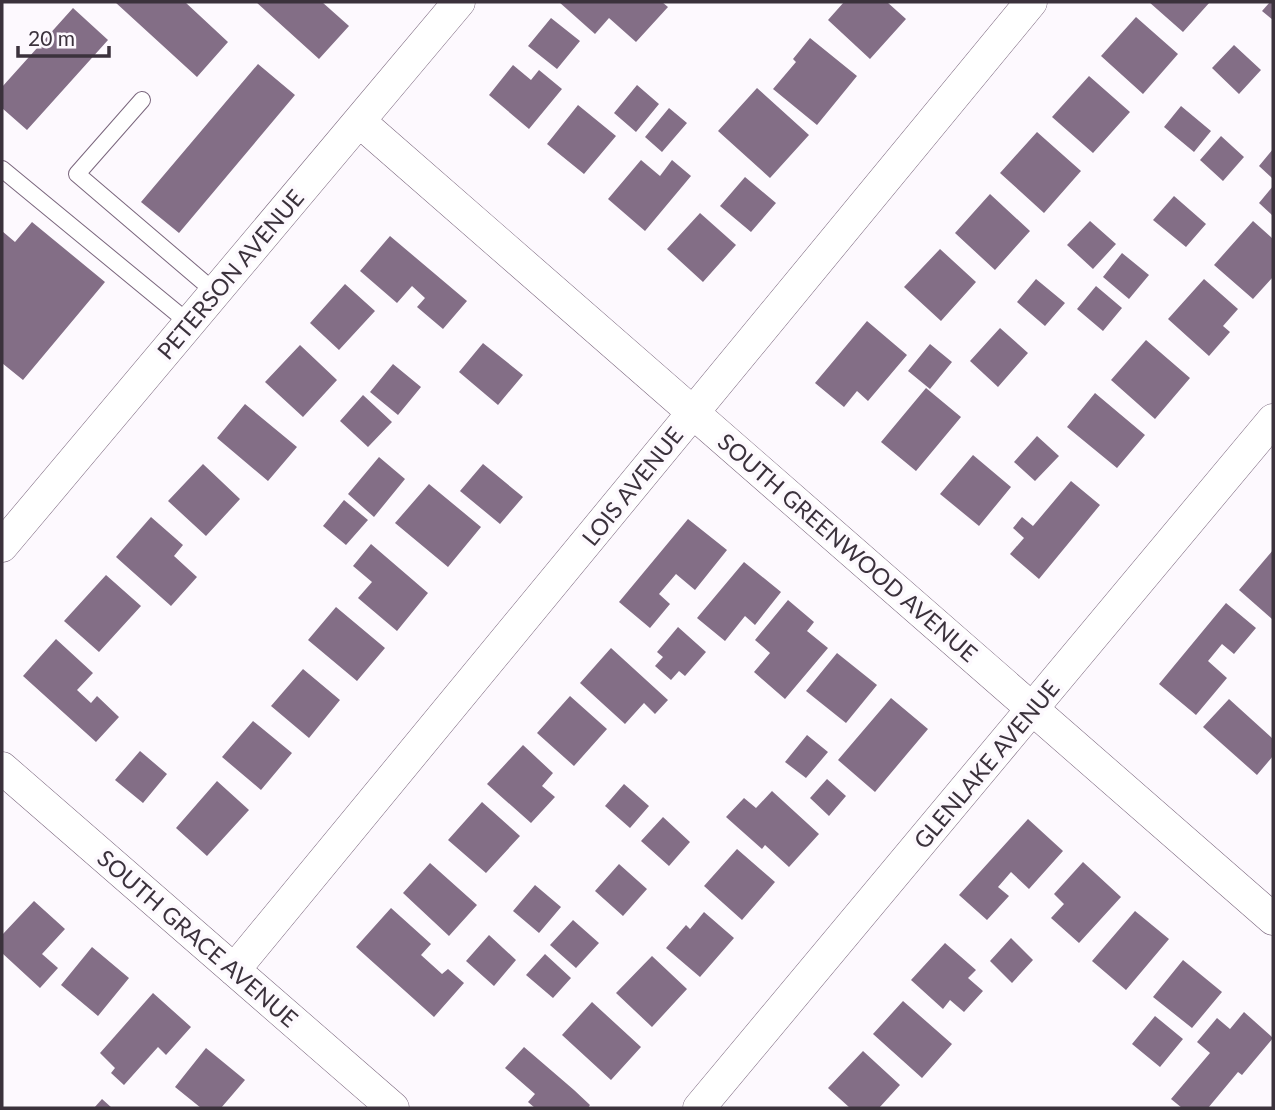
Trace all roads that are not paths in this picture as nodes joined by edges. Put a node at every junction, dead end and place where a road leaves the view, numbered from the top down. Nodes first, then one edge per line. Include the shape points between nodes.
1 (459, 2) edge
2 (1031, 2) edge
3 (142, 100) dead end
4 (359, 121) junction
5 (2, 169) edge
6 (215, 292) junction
7 (189, 323) junction
8 (693, 412) junction
9 (1273, 420) edge
10 (2, 546) edge
11 (1032, 708) junction
12 (2, 768) edge
13 (1273, 919) edge
14 (234, 970) junction
15 (393, 1108) edge
16 (699, 1108) edge

1 - 4 street, PETERSON AVENUE
2 - 8 street, LOIS AVENUE
3 - 6 lane via 77,174
4 - 6 street, PETERSON AVENUE
4 - 8 street, SOUTH GREENWOOD AVENUE
5 - 7 lane
6 - 7 street, PETERSON AVENUE
7 - 10 street, PETERSON AVENUE
8 - 11 street, SOUTH GREENWOOD AVENUE
8 - 14 street, LOIS AVENUE
9 - 11 street, GLENLAKE AVENUE
11 - 13 street, SOUTH GREENWOOD AVENUE
11 - 16 street, GLENLAKE AVENUE
12 - 14 street, SOUTH GRACE AVENUE
14 - 15 street, SOUTH GRACE AVENUE

